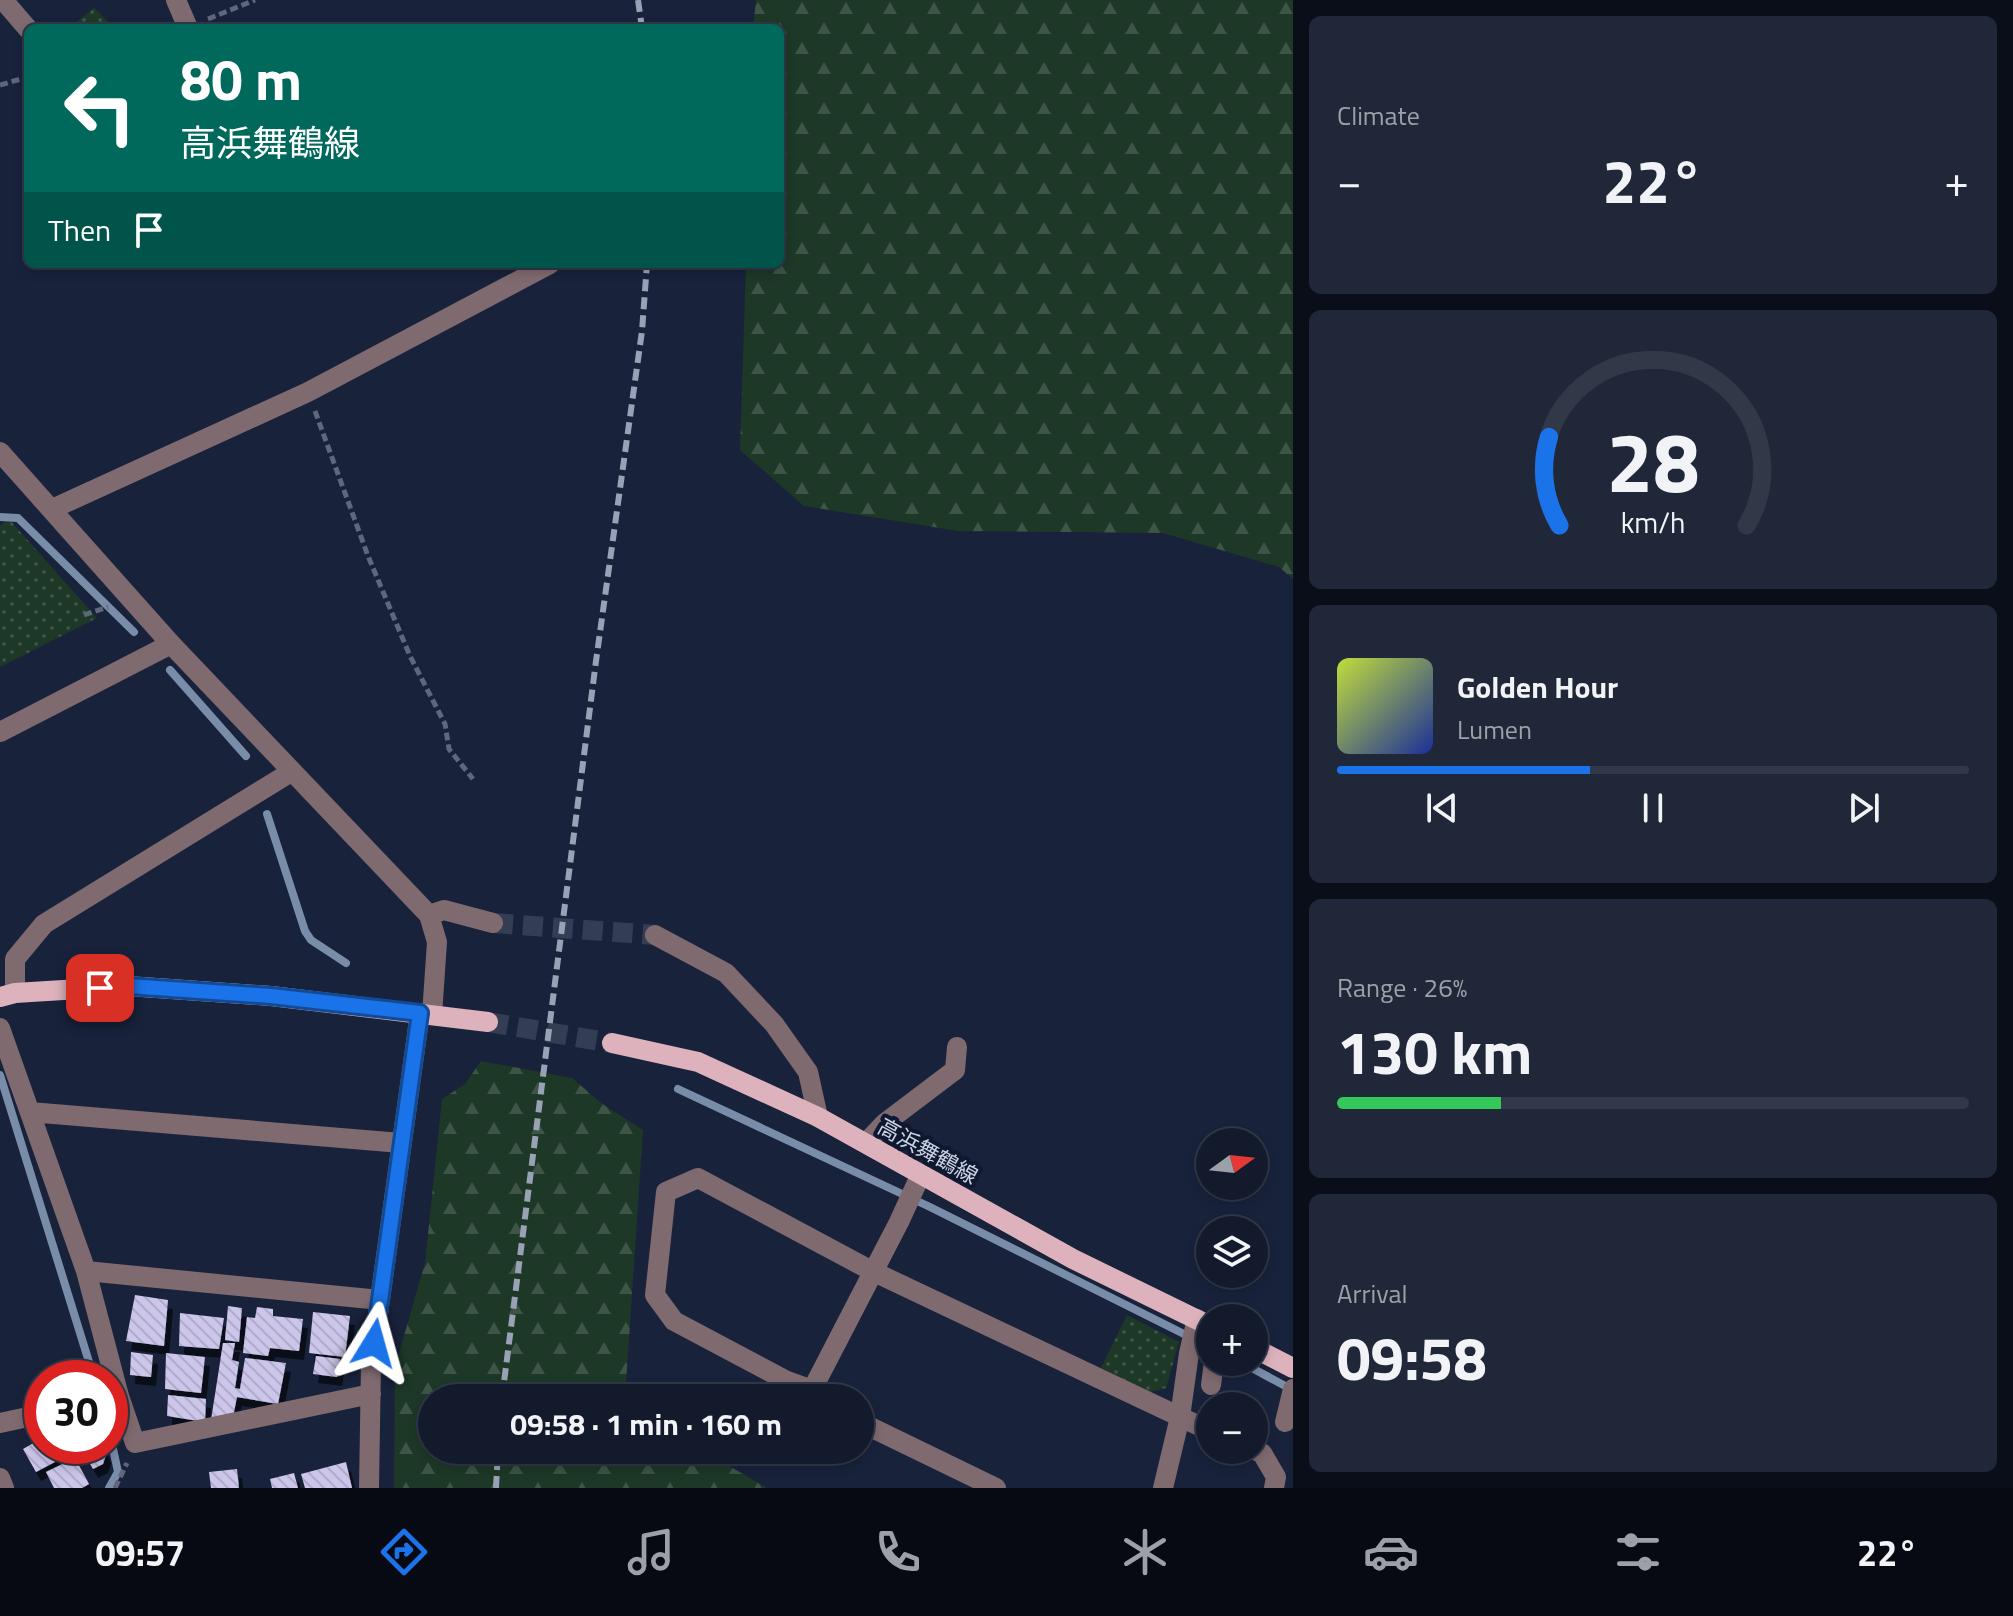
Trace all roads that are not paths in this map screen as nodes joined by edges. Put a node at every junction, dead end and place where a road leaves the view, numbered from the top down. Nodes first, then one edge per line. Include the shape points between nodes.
1 (3, 0) edge
2 (176, 0) edge
3 (24, 24) edge
4 (187, 24) edge
5 (542, 268) edge
6 (4, 464) edge
7 (52, 509) junction
8 (171, 644) junction
9 (0, 732) edge
10 (291, 772) junction
11 (429, 915) junction
12 (493, 923) tunnel mouth
13 (655, 935) tunnel mouth
14 (8, 995) edge
15 (426, 1014) junction
16 (488, 1022) tunnel mouth
17 (0, 1028) edge
18 (612, 1043) tunnel mouth
19 (957, 1047) dead end
20 (30, 1112) junction
21 (818, 1117) junction
22 (401, 1143) junction
23 (866, 1143) junction
24 (921, 1174) junction
25 (86, 1271) junction
26 (872, 1271) junction
27 (380, 1300) junction
28 (1196, 1320) edge
29 (1196, 1338) edge
30 (1268, 1355) edge
31 (106, 1360) edge
32 (1293, 1368) edge
33 (1212, 1376) edge
34 (794, 1384) edge
35 (821, 1384) edge
36 (1211, 1385) dead end
37 (1293, 1389) edge
38 (371, 1394) junction
39 (1180, 1417) junction
40 (24, 1418) edge
41 (1285, 1422) dead end
42 (0, 1423) edge
43 (1196, 1424) edge
44 (128, 1427) edge
45 (874, 1429) edge
46 (1268, 1463) edge
47 (0, 1478) edge
48 (4, 1488) edge
49 (369, 1488) edge
50 (996, 1488) edge
51 (1163, 1488) edge
52 (1274, 1488) edge

1 - 3 street
2 - 4 street
5 - 7 street via 308,392
6 - 7 street
7 - 8 street
8 - 9 street
8 - 10 street
10 - 11 street
10 - 14 street via 44,924 15,959
11 - 12 street via 444,910
11 - 15 street via 437,942
13 - 21 street via 726,973 774,1024 808,1072
14 - 15 main road via 128,986
15 - 16 main road
15 - 22 street
17 - 20 street
18 - 21 main road, 高浜舞鶴線 via 698,1062
19 - 23 street via 955,1070
20 - 22 street
20 - 25 street
21 - 23 main road, 高浜舞鶴線
22 - 27 street
23 - 24 main road, 高浜舞鶴線
24 - 26 street
24 - 28 main road, 高浜舞鶴線 via 1073,1259
25 - 27 street
25 - 31 street
26 - 34 street via 698,1178 666,1192 655,1295 674,1321
26 - 35 street
26 - 39 street
27 - 38 street
29 - 39 street
30 - 32 main road
33 - 36 street
37 - 41 street
38 - 44 street via 135,1443
38 - 49 street
39 - 43 street
39 - 51 street
40 - 42 street
45 - 50 street
46 - 52 street via 1276,1477
47 - 48 street

